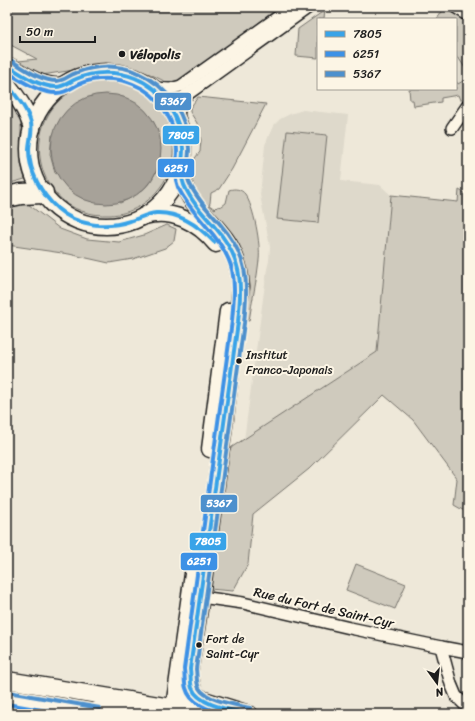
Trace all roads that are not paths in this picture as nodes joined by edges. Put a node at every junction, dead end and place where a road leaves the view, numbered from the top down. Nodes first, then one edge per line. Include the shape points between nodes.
1 (292, 7) edge
2 (309, 7) edge
3 (455, 7) edge
4 (468, 15) edge
5 (7, 65) edge
6 (7, 84) edge
7 (63, 86) junction
8 (152, 88) junction
9 (468, 106) edge
10 (178, 121) junction
11 (452, 128) dead end
12 (32, 129) junction
13 (180, 169) junction
14 (43, 193) junction
15 (7, 197) edge
16 (144, 216) junction
17 (201, 597) junction
18 (441, 647) junction
19 (468, 652) edge
20 (190, 669) junction
21 (7, 680) edge
22 (7, 698) edge
23 (468, 708) edge
24 (181, 712) edge
25 (95, 713) edge
26 (141, 714) edge
27 (207, 714) edge
28 (249, 714) edge

1 - 8 street via 181,86 170,89
2 - 10 street via 185,96 179,108
3 - 4 street
5 - 7 main road via 40,83
6 - 12 main road via 27,113
7 - 8 main road via 87,75 108,73 134,78
7 - 12 main road via 42,107
8 - 10 main road via 168,103
9 - 11 street
10 - 13 main road via 183,144
12 - 14 main road via 30,161
13 - 16 main road via 167,196
13 - 17 main road via 184,185 193,202 232,250 241,287
14 - 15 highway
14 - 16 main road via 65,214 89,224 115,225
16 - 24 main road via 157,213 173,215 201,228 214,241 224,257 231,286 194,570
17 - 18 street, Rue du Fort de Saint-Cyr
17 - 20 main road
18 - 19 street, Rue du Fort de Saint-Cyr
18 - 23 street via 450,684 456,696
20 - 24 main road
20 - 28 main road via 192,687 197,697
21 - 24 main road
22 - 25 main road
24 - 27 main road
25 - 26 main road via 102,708

